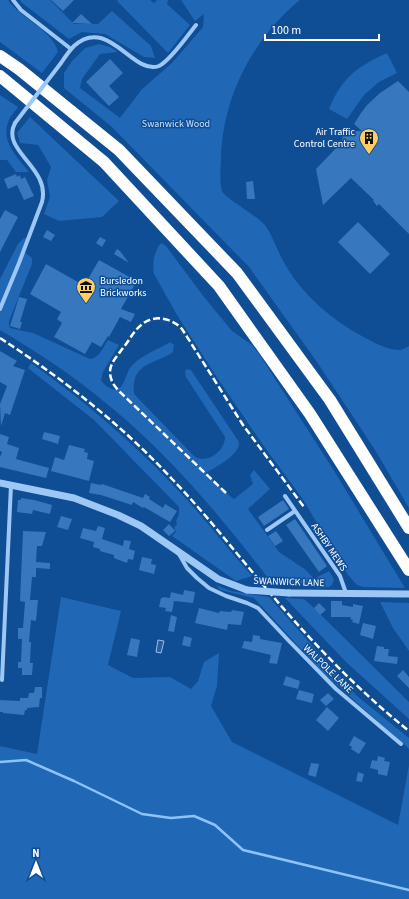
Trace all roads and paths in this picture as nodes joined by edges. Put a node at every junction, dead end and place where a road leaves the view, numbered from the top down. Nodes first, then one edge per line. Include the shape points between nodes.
1 (13, 0) edge
2 (196, 25) dead end
3 (71, 49) junction
4 (0, 56) edge
5 (0, 76) edge
6 (0, 309) edge
7 (0, 483) edge
8 (11, 485) junction
9 (285, 496) dead end
10 (295, 511) junction
11 (409, 528) edge
12 (267, 530) dead end
13 (178, 552) junction
14 (409, 570) edge
15 (346, 593) junction
16 (409, 594) edge
17 (247, 603) joint
18 (2, 680) dead end
19 (401, 744) dead end

1 - 3 street via 21,10
2 - 3 street via 166,62 153,68 142,65 113,43 103,39 86,39
3 - 6 street, bridge via 15,123 11,133 14,145 37,174 44,192
4 - 11 highway via 119,150 237,273 330,400
5 - 14 highway via 104,162 218,286 310,414
7 - 8 street, SWANWICK LANE
8 - 13 street, SWANWICK LANE via 56,494 101,508 141,526
8 - 18 street
9 - 10 street, ASHBY MEWS
10 - 12 street
10 - 15 street, ASHBY MEWS via 340,576
13 - 15 street, SWANWICK LANE, bridge via 218,579 247,590
13 - 17 street, SWANWICK LANE via 187,568 209,588
15 - 16 street, SWANWICK LANE
17 - 19 street, WALPOLE LANE via 258,608 336,689

